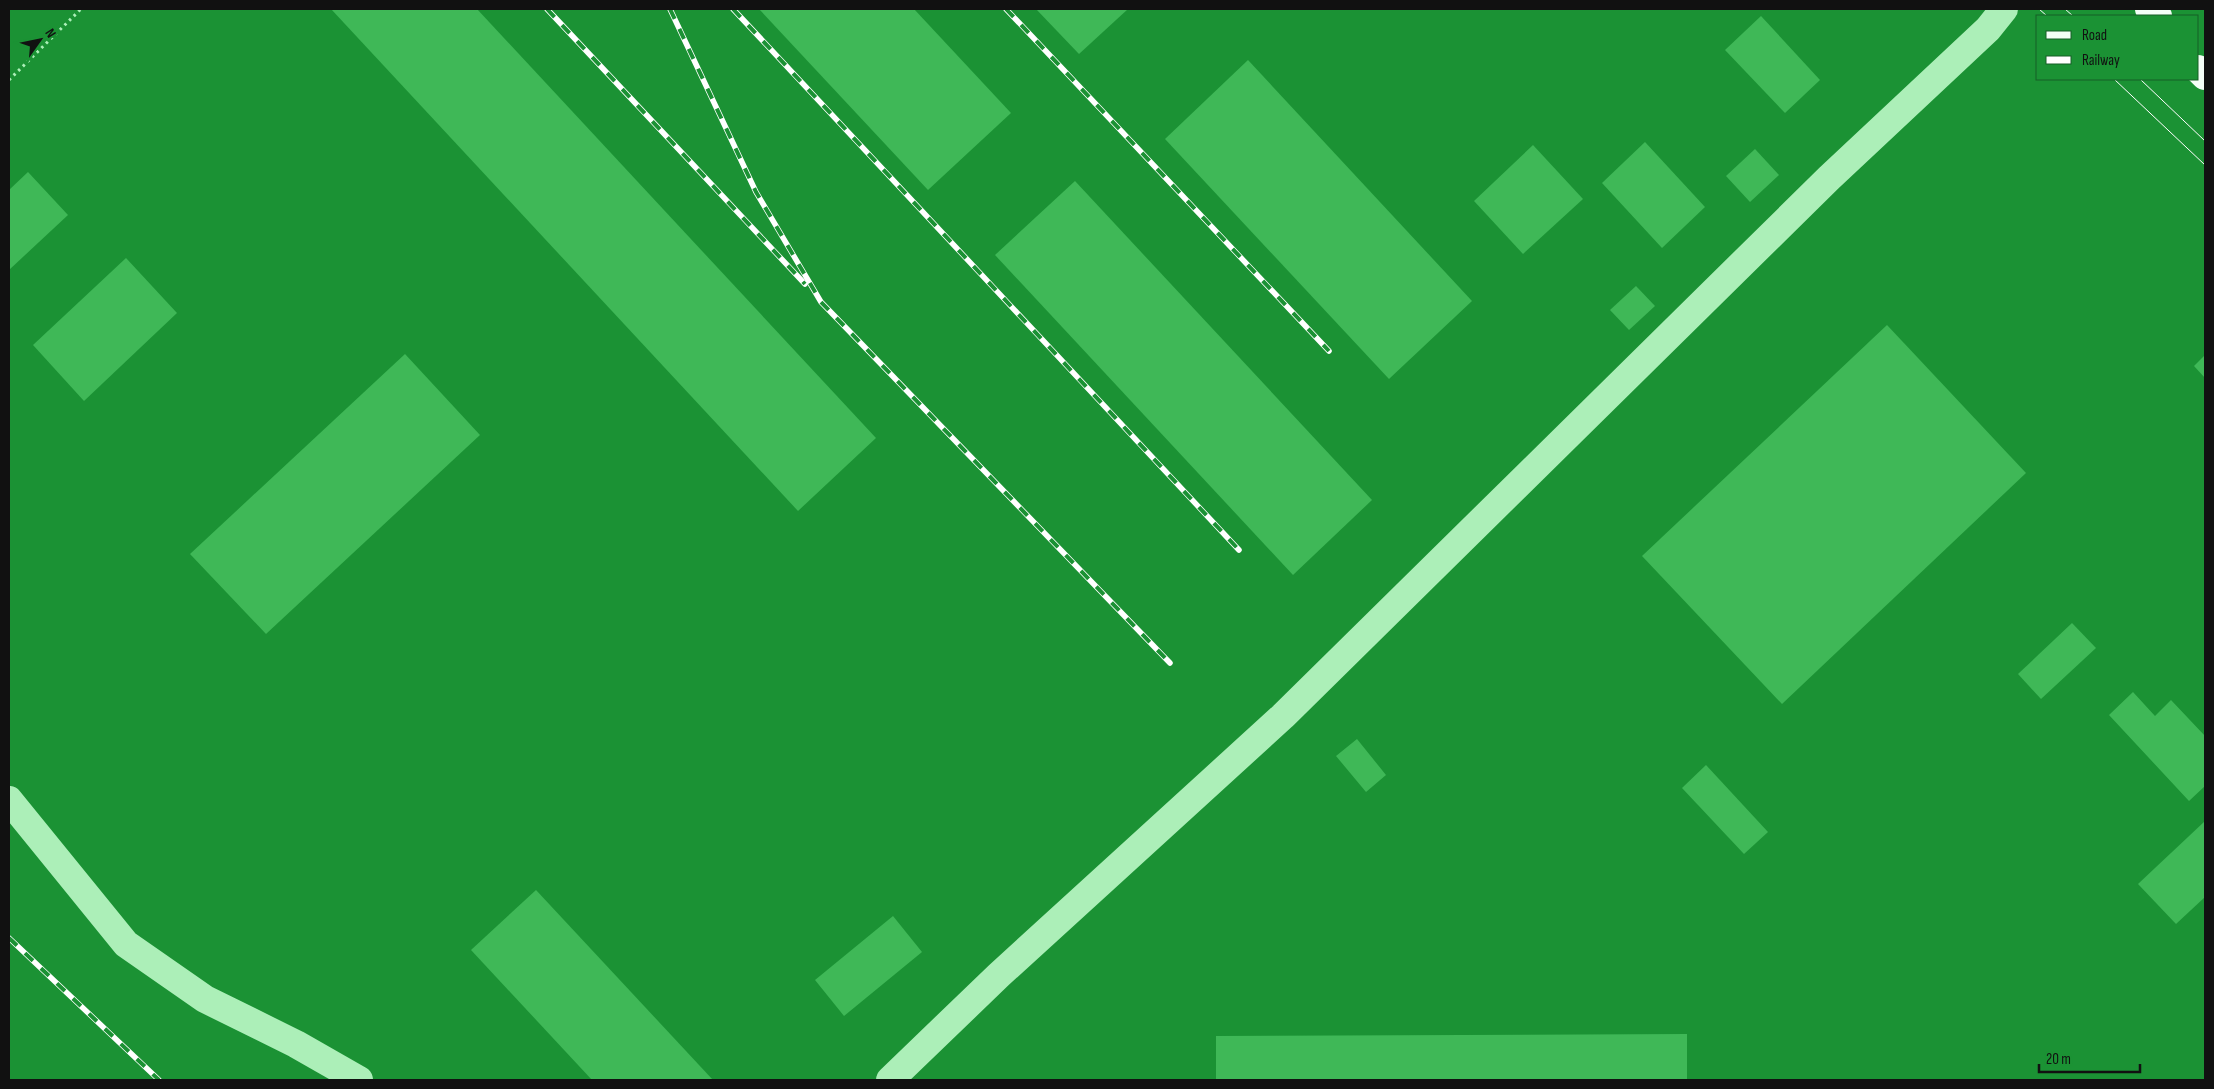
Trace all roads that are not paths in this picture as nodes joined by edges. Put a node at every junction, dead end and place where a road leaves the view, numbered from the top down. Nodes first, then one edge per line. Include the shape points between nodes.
1 (2004, 9) edge
2 (9, 800) edge
3 (358, 1080) edge
4 (890, 1080) edge

1 - 4 street via 1988,29 1830,178 1283,716 999,975
2 - 3 street via 126,944 205,999 296,1044

